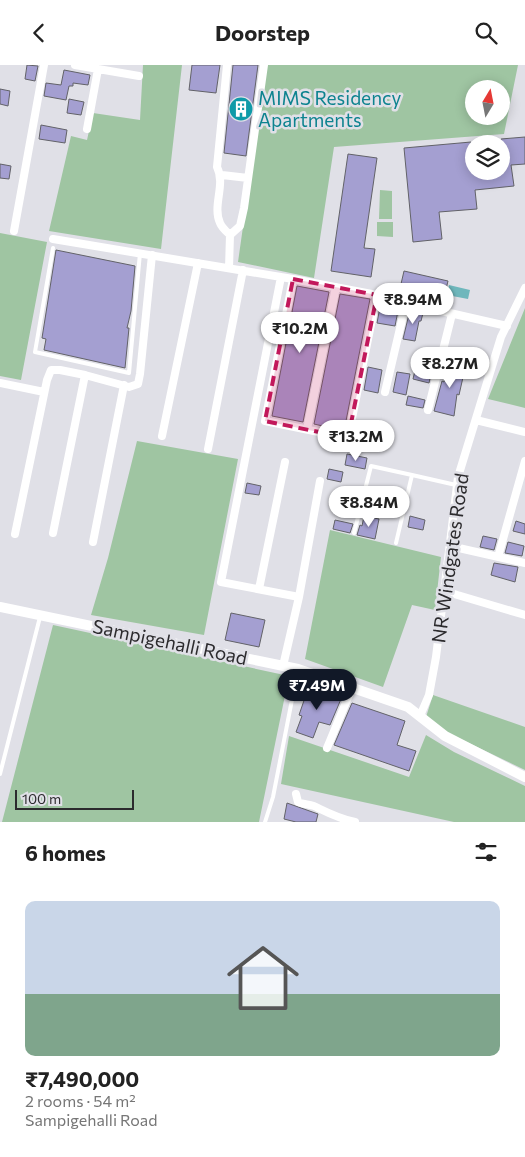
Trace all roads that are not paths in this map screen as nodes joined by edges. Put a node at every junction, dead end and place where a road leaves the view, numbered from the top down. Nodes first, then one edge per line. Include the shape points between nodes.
1 (44, 65) edge
2 (75, 65) edge
3 (227, 65) edge
4 (264, 65) edge
5 (108, 68) edge
6 (98, 69) junction
7 (139, 76) dead end
8 (87, 129) dead end
9 (222, 175) junction
10 (248, 178) junction
11 (14, 231) dead end
12 (230, 235) junction
13 (53, 239) dead end
14 (53, 248) dead end
15 (140, 253) junction
16 (152, 255) junction
17 (198, 263) junction
18 (230, 268) junction
19 (242, 270) junction
20 (282, 277) junction
21 (293, 279) junction
22 (336, 287) junction
23 (525, 288) edge
24 (376, 299) junction
25 (400, 304) dead end
26 (452, 313) junction
27 (507, 326) junction
28 (85, 375) junction
29 (0, 383) edge
30 (124, 385) junction
31 (44, 392) junction
32 (385, 392) dead end
33 (428, 410) dead end
34 (476, 420) junction
35 (307, 429) junction
36 (525, 432) edge
37 (162, 436) dead end
38 (208, 449) dead end
39 (525, 461) edge
40 (285, 462) dead end
41 (412, 475) junction
42 (320, 481) dead end
43 (457, 485) junction
44 (53, 533) dead end
45 (354, 533) dead end
46 (15, 534) dead end
47 (93, 542) dead end
48 (396, 543) dead end
49 (450, 546) junction
50 (498, 557) junction
51 (525, 563) edge
52 (259, 589) junction
53 (444, 591) junction
54 (299, 597) junction
55 (0, 607) edge
56 (40, 615) junction
57 (525, 615) edge
58 (283, 666) junction
59 (298, 669) junction
60 (352, 687) junction
61 (420, 716) junction
62 (327, 748) dead end
63 (0, 774) edge
64 (525, 777) edge
65 (296, 794) dead end
66 (265, 822) edge
67 (355, 822) edge

1 - 11 street
2 - 6 street
3 - 9 street via 217,167
4 - 10 street
5 - 6 street
5 - 7 street
6 - 8 street
9 - 10 street
9 - 12 street via 218,216 220,225
10 - 12 street via 240,226
12 - 18 street
13 - 15 street
14 - 15 lane via 35,352 129,373
15 - 16 street
16 - 17 street
16 - 30 street via 138,384
17 - 18 street
17 - 37 street
18 - 19 street
19 - 20 street
19 - 38 street
20 - 21 street
20 - 52 street via 221,582
21 - 22 street
21 - 35 street via 265,421
22 - 24 street via 377,295
22 - 35 street
23 - 27 street, NR Windgates Road
24 - 25 lane
24 - 35 street via 348,438
26 - 27 street
26 - 32 street via 406,303
26 - 33 street
27 - 34 street, NR Windgates Road
28 - 30 street
28 - 31 street via 51,370
28 - 44 street
29 - 31 street
30 - 47 street
31 - 46 street
34 - 36 street
34 - 43 street, NR Windgates Road
39 - 50 street
40 - 52 street
41 - 43 lane
41 - 45 lane via 370,466
41 - 48 lane
42 - 54 street
43 - 49 street, NR Windgates Road
49 - 50 street
49 - 53 street, NR Windgates Road
50 - 51 street
52 - 54 street
53 - 57 street
53 - 61 street, NR Windgates Road via 429,695
54 - 58 street
55 - 56 street, Sampigehalli Road
56 - 58 street, Sampigehalli Road
56 - 63 lane
58 - 59 street, Sampigehalli Road
59 - 60 street, Sampigehalli Road
59 - 66 lane via 273,797
60 - 61 street, Sampigehalli Road via 408,707
60 - 62 street
61 - 64 street, Sampigehalli Road via 445,736
65 - 67 street via 298,802

